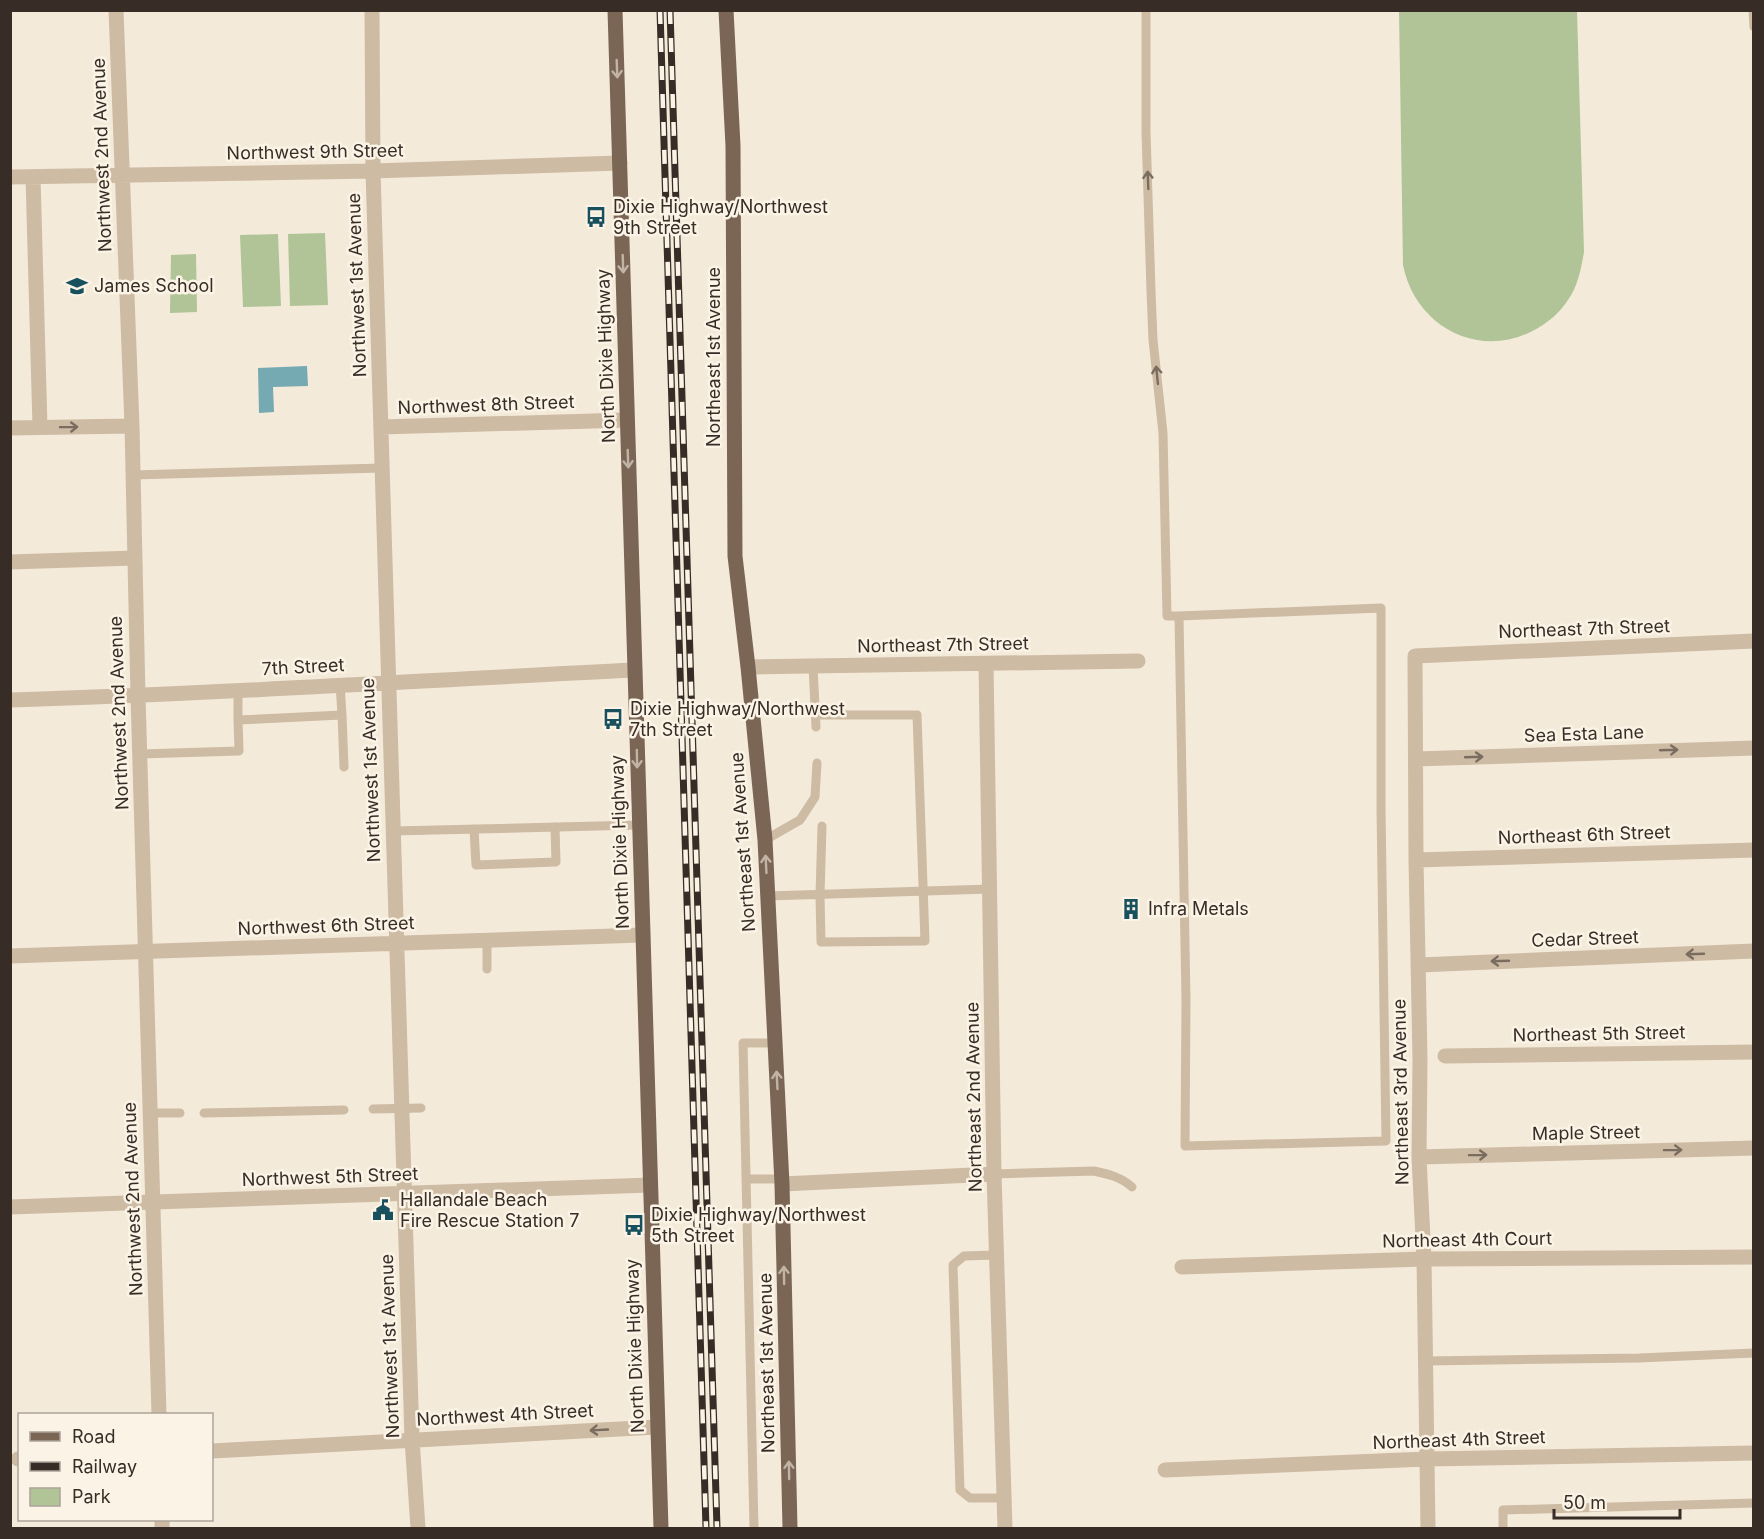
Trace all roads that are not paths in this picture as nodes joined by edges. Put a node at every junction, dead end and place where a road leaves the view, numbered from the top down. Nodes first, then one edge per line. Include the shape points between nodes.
1 (116, 10) edge
2 (372, 10) edge
3 (615, 10) edge
4 (726, 10) edge
5 (1146, 10) edge
6 (1753, 10) edge
7 (1754, 27) edge
8 (620, 163) junction
9 (373, 171) junction
10 (123, 175) junction
11 (10, 177) edge
12 (33, 177) junction
13 (627, 420) junction
14 (132, 426) junction
15 (10, 428) edge
16 (40, 428) junction
17 (381, 428) junction
18 (382, 468) junction
19 (133, 475) junction
20 (135, 558) junction
21 (10, 562) edge
22 (1179, 616) junction
23 (1754, 641) edge
24 (1415, 656) joint
25 (1138, 661) dead end
26 (986, 664) junction
27 (813, 666) junction
28 (748, 667) junction
29 (635, 670) junction
30 (388, 682) junction
31 (340, 684) junction
32 (238, 691) junction
33 (138, 696) junction
34 (10, 700) edge
35 (342, 715) junction
36 (816, 715) junction
37 (238, 720) junction
38 (816, 727) dead end
39 (1754, 748) edge
40 (140, 754) junction
41 (1416, 759) junction
42 (817, 763) dead end
43 (344, 767) dead end
44 (638, 825) junction
45 (822, 826) dead end
46 (555, 827) junction
47 (474, 829) junction
48 (393, 831) junction
49 (765, 840) junction
50 (1754, 850) edge
51 (1416, 860) junction
52 (990, 889) junction
53 (924, 892) junction
54 (768, 896) junction
55 (820, 896) junction
56 (642, 934) junction
57 (487, 940) junction
58 (396, 943) junction
59 (1754, 951) edge
60 (146, 952) junction
61 (10, 956) edge
62 (1419, 965) junction
63 (487, 969) dead end
64 (775, 1043) junction
65 (1754, 1052) edge
66 (1445, 1056) dead end
67 (402, 1108) junction
68 (421, 1108) dead end
69 (373, 1109) dead end
70 (344, 1110) dead end
71 (150, 1113) junction
72 (180, 1113) dead end
73 (204, 1113) dead end
74 (1754, 1148) edge
75 (1419, 1157) junction
76 (994, 1174) junction
77 (746, 1179) junction
78 (781, 1181) junction
79 (650, 1185) junction
80 (1132, 1187) dead end
81 (405, 1194) junction
82 (152, 1203) junction
83 (10, 1207) edge
84 (996, 1255) junction
85 (1754, 1257) edge
86 (1424, 1259) junction
87 (1182, 1267) dead end
88 (1754, 1353) edge
89 (1426, 1361) junction
90 (159, 1413) edge
91 (657, 1427) junction
92 (412, 1439) junction
93 (213, 1451) edge
94 (1754, 1453) edge
95 (1427, 1459) junction
96 (1165, 1470) dead end
97 (1004, 1498) junction
98 (1754, 1503) edge
99 (418, 1528) edge
100 (661, 1528) edge
101 (754, 1528) edge
102 (790, 1528) edge
103 (1005, 1528) edge
104 (1428, 1528) edge
105 (1503, 1528) edge

1 - 10 street, Northwest 2nd Avenue
2 - 9 street, Northwest 1st Avenue
3 -> 8 main road, North Dixie Highway
4 - 28 main road, Northeast 1st Avenue via 733,146 735,556
22 -> 5 lane via 1167,616 1163,433 1151,291
6 - 7 lane
8 - 9 street, Northwest 9th Street
8 -> 13 main road, North Dixie Highway
9 - 10 street, Northwest 9th Street
9 - 17 street, Northwest 1st Avenue
10 - 12 street, Northwest 9th Street
10 - 14 street, Northwest 2nd Avenue
11 - 12 street, Northwest 9th Street
12 - 16 street
13 - 17 street, Northwest 8th Street
13 -> 29 main road, North Dixie Highway
16 -> 14 street
14 - 19 street, Northwest 2nd Avenue
15 - 16 street
17 - 18 street, Northwest 1st Avenue
18 - 19 lane
18 - 30 street, Northwest 1st Avenue
19 - 20 street, Northwest 2nd Avenue
20 - 21 street
20 - 33 street, Northwest 2nd Avenue
22 - 22 lane via 1185,1146 1386,1141 1381,608
23 - 24 street, Northeast 7th Street
24 - 41 street, Northeast 3rd Avenue
25 - 26 street, Northeast 7th Street
26 - 27 street, Northeast 7th Street
26 - 52 street, Northeast 2nd Avenue
27 - 28 street, Northeast 7th Street
27 - 36 lane
28 - 49 main road, Northeast 1st Avenue
29 - 30 street, 7th Street
29 -> 44 main road, North Dixie Highway
30 - 31 street, 7th Street
30 - 48 street, Northwest 1st Avenue
31 - 32 street, 7th Street
31 - 35 lane
32 - 33 street, 7th Street
32 - 37 lane
33 - 34 street, 7th Street
33 - 40 street, Northwest 2nd Avenue
35 - 37 lane
35 - 43 lane
36 - 38 lane
36 - 53 lane via 917,715
37 - 40 lane via 239,751
41 -> 39 street, Sea Esta Lane
40 - 60 street, Northwest 2nd Avenue
41 - 51 street, Northeast 3rd Avenue
42 - 49 lane via 815,797 800,820
44 - 46 lane
44 - 56 main road, North Dixie Highway
45 - 55 lane
46 - 47 lane
46 - 47 lane via 556,862 476,865
47 - 48 lane
48 - 58 street, Northwest 1st Avenue
54 -> 49 main road, Northeast 1st Avenue
50 - 51 street, Northeast 6th Street
51 - 62 street, Northeast 3rd Avenue
52 - 53 lane
52 - 76 street, Northeast 2nd Avenue
53 - 55 lane
53 - 55 lane via 925,941 820,942
54 - 55 lane
54 - 64 main road, Northeast 1st Avenue
56 - 57 street, Northwest 6th Street
56 - 79 main road, North Dixie Highway
57 - 58 street, Northwest 6th Street
57 - 63 lane
58 - 60 street, Northwest 6th Street
58 - 67 street, Northwest 1st Avenue
59 -> 62 street, Cedar Street
60 - 61 street, Northwest 6th Street
60 - 71 street, Northwest 2nd Avenue
62 - 75 street, Northeast 3rd Avenue
64 - 77 lane via 743,1044
78 -> 64 main road, Northeast 1st Avenue
65 - 66 street, Northeast 5th Street
67 - 68 lane
67 - 69 lane
67 - 81 street, Northwest 1st Avenue
70 - 73 lane
71 - 72 lane
71 - 82 street, Northwest 2nd Avenue
75 -> 74 street, Maple Street
75 - 86 street, Northeast 3rd Avenue
76 - 78 street
76 - 80 lane via 1094,1171 1119,1178
76 - 84 street, Northeast 2nd Avenue
77 - 78 lane
77 - 101 lane
102 -> 78 main road, Northeast 1st Avenue
79 - 81 street, Northwest 5th Street
79 - 91 main road, North Dixie Highway
81 - 82 street, Northwest 5th Street
81 - 92 street, Northwest 1st Avenue
82 - 83 street, Northwest 5th Street
82 - 90 street, Northwest 2nd Avenue
84 - 97 street, Northeast 2nd Avenue
84 - 97 lane via 964,1256 953,1264 960,1490 970,1498
85 - 86 street, Northeast 4th Court
86 - 87 street, Northeast 4th Court
86 - 89 street, Northeast 3rd Avenue
88 - 89 lane
89 - 95 street, Northeast 3rd Avenue
91 -> 92 street, Northwest 4th Street
91 - 100 main road, North Dixie Highway
92 - 93 street, Northwest 4th Street
92 - 99 street, Northwest 1st Avenue
94 - 95 street, Northeast 4th Street
95 - 96 street, Northeast 4th Street
95 - 104 street, Northeast 3rd Avenue
97 - 103 street, Northeast 2nd Avenue
98 - 105 lane via 1503,1510

